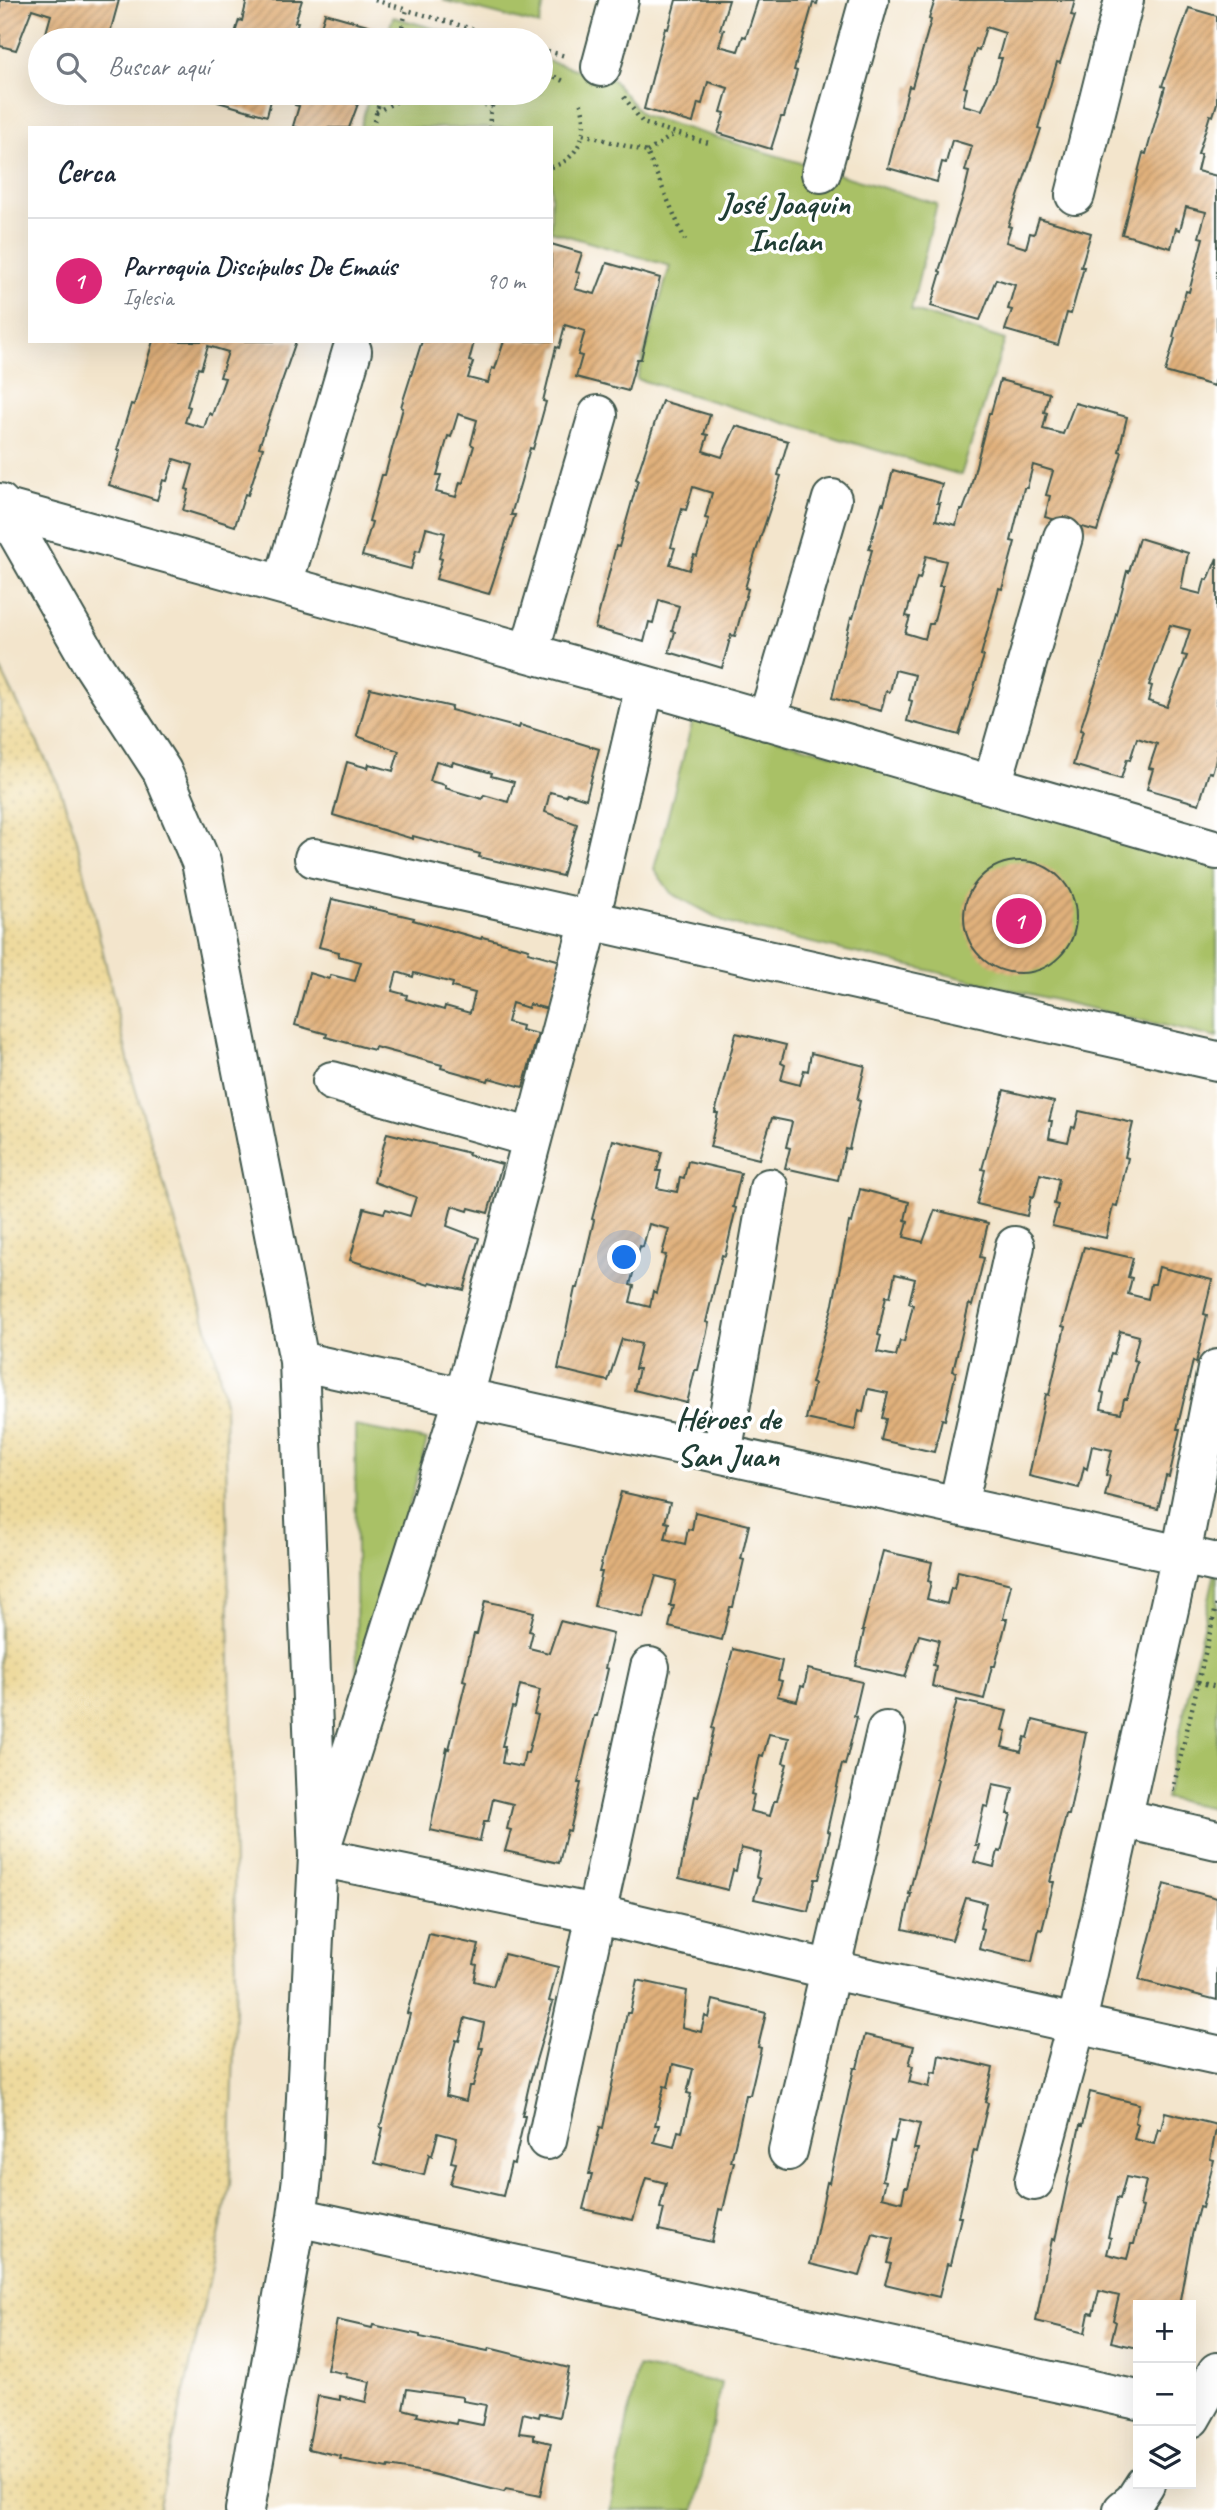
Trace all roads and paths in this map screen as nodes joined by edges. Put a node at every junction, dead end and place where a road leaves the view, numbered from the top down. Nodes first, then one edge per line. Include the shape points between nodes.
1 (374, 0) edge
2 (619, 0) edge
3 (869, 0) edge
4 (1124, 0) edge
5 (407, 10) junction
6 (402, 28) edge
7 (469, 28) edge
8 (553, 76) edge
9 (583, 83) junction
10 (378, 105) edge
11 (390, 105) edge
12 (485, 105) edge
13 (492, 107) joint
14 (376, 112) junction
15 (372, 126) edge
16 (490, 126) edge
17 (677, 133) dead end
18 (583, 134) junction
19 (647, 152) junction
20 (553, 166) edge
21 (821, 173) dead end
22 (1074, 195) dead end
23 (685, 240) dead end
24 (352, 351) dead end
25 (598, 415) dead end
26 (832, 499) dead end
27 (1, 505) edge
28 (1063, 537) dead end
29 (283, 584) junction
30 (529, 653) junction
31 (645, 685) junction
32 (767, 721) junction
33 (992, 785) junction
34 (1217, 850) edge
35 (314, 858) dead end
36 (590, 920) junction
37 (1217, 1061) edge
38 (332, 1081) dead end
39 (532, 1138) junction
40 (769, 1188) dead end
41 (1015, 1246) dead end
42 (299, 1361) junction
43 (1217, 1370) edge
44 (464, 1397) junction
45 (722, 1454) junction
46 (958, 1506) junction
47 (1199, 1559) edge
48 (1217, 1602) edge
49 (650, 1667) dead end
50 (1198, 1682) junction
51 (1217, 1687) edge
52 (886, 1731) dead end
53 (1184, 1791) dead end
54 (1122, 1818) junction
55 (1217, 1840) edge
56 (318, 1857) junction
57 (595, 1914) junction
58 (832, 1970) junction
59 (1077, 2022) junction
60 (1217, 2055) edge
61 (547, 2140) dead end
62 (788, 2151) dead end
63 (1034, 2181) dead end
64 (297, 2217) junction
65 (1217, 2371) edge
66 (1133, 2399) edge
67 (1196, 2407) edge
68 (1142, 2489) edge
69 (245, 2510) edge
70 (1123, 2510) edge

1 - 5 path
2 - 9 street
3 - 21 street
4 - 22 street
5 - 6 path
5 - 7 path
8 - 9 path via 566,83
9 - 18 path
10 - 14 path
11 - 14 path
12 - 13 path
13 - 16 path
14 - 15 path
17 - 19 path
18 - 19 path
18 - 20 path via 570,156
19 - 23 path
24 - 29 street
25 - 30 street
26 - 32 street
27 - 29 street
27 - 42 street via 91,662 162,771 201,862
28 - 33 street
29 - 30 street
30 - 31 street
31 - 32 street
31 - 36 street
32 - 33 street
33 - 34 street
35 - 36 street
36 - 37 street
36 - 39 street
38 - 39 street
39 - 44 street
40 - 45 street
41 - 46 street
42 - 44 street
42 - 56 street
43 - 47 street
44 - 45 street
44 - 56 street
45 - 46 street
46 - 47 street
47 - 54 street
48 - 50 path
49 - 57 street
50 - 51 path
50 - 53 path via 1173,1788
52 - 58 street
54 - 55 street
54 - 59 street
56 - 57 street
56 - 64 street
57 - 58 street
57 - 61 street
58 - 59 street
58 - 62 street
59 - 60 street
59 - 63 street
64 - 66 street
64 - 69 street
65 - 67 street
68 - 70 street

